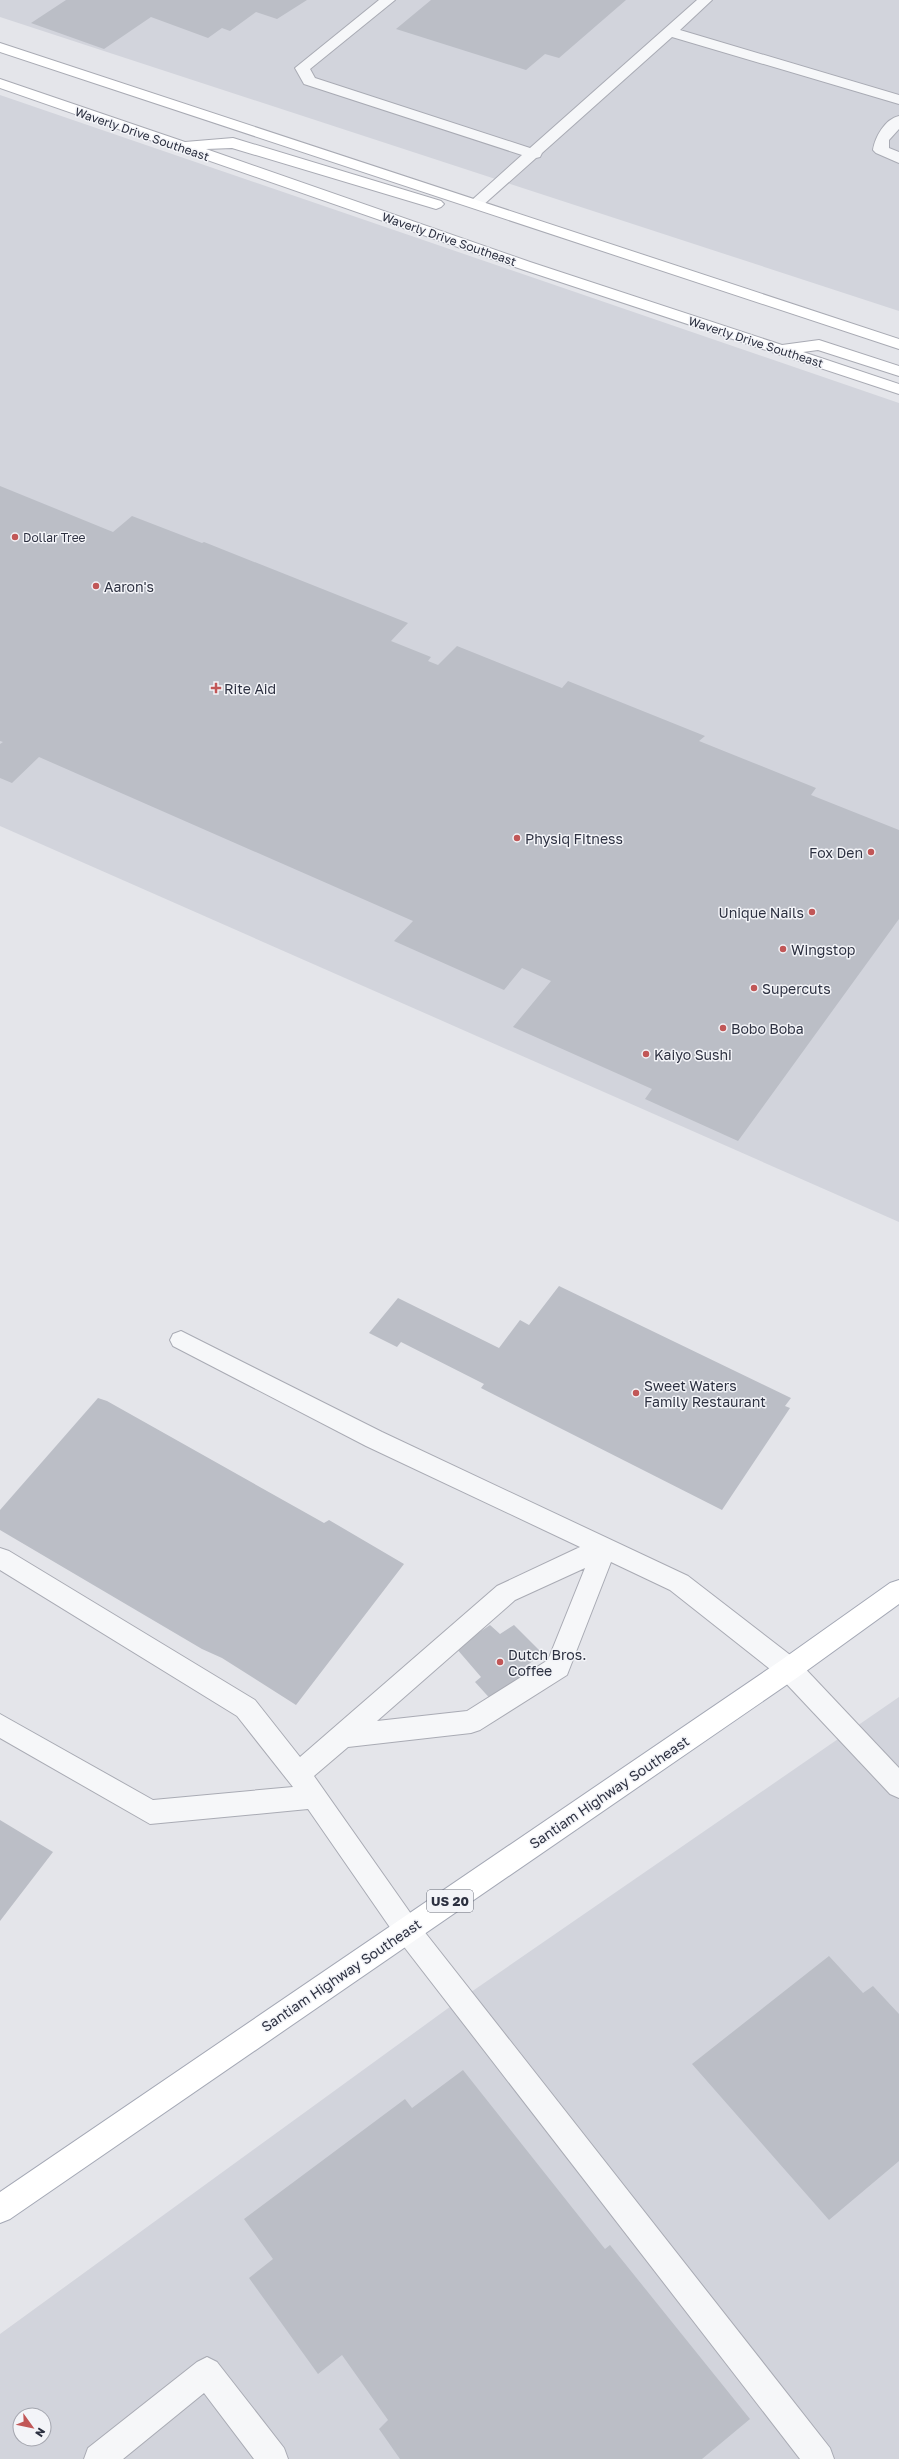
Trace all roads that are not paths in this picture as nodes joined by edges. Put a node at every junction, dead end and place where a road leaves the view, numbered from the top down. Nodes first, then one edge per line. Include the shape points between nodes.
1 (388, 0) edge
2 (705, 0) edge
3 (670, 32) junction
4 (0, 47) edge
5 (0, 83) edge
6 (899, 100) edge
7 (899, 120) edge
8 (177, 147) junction
9 (535, 154) junction
10 (899, 158) edge
11 (477, 203) junction
12 (899, 344) edge
13 (781, 350) junction
14 (899, 371) edge
15 (899, 389) edge
16 (181, 1340) dead end
17 (605, 1548) junction
18 (0, 1558) edge
19 (899, 1590) edge
20 (789, 1670) junction
21 (0, 1725) edge
22 (341, 1736) junction
23 (298, 1774) junction
24 (899, 1786) edge
25 (314, 1797) junction
26 (407, 1930) junction
27 (1, 2208) edge
28 (99, 2459) edge
29 (274, 2459) edge
30 (819, 2459) edge

1 - 9 street via 302,68 309,81
2 - 3 street
3 - 6 street
3 - 9 street
4 - 11 main road
5 - 8 main road, Waverly Drive Southeast
7 - 10 street via 882,140 881,150
8 - 11 main road via 233,142 434,204
8 - 13 main road, Waverly Drive Southeast
9 - 11 street
11 - 12 main road
13 - 14 main road via 819,345
13 - 15 main road, Waverly Drive Southeast
16 - 17 street via 374,1439
17 - 20 street via 679,1583
17 - 22 street via 506,1593
17 - 22 street via 558,1667 472,1722
18 - 23 street via 246,1708
19 - 20 main road, Santiam Highway Southeast / US 20
20 - 24 street
20 - 26 main road, Santiam Highway Southeast / US 20
21 - 25 street via 150,1812
22 - 23 street
23 - 25 street
25 - 26 street
26 - 27 main road, Santiam Highway Southeast / US 20
26 - 30 street
28 - 29 street via 207,2372

